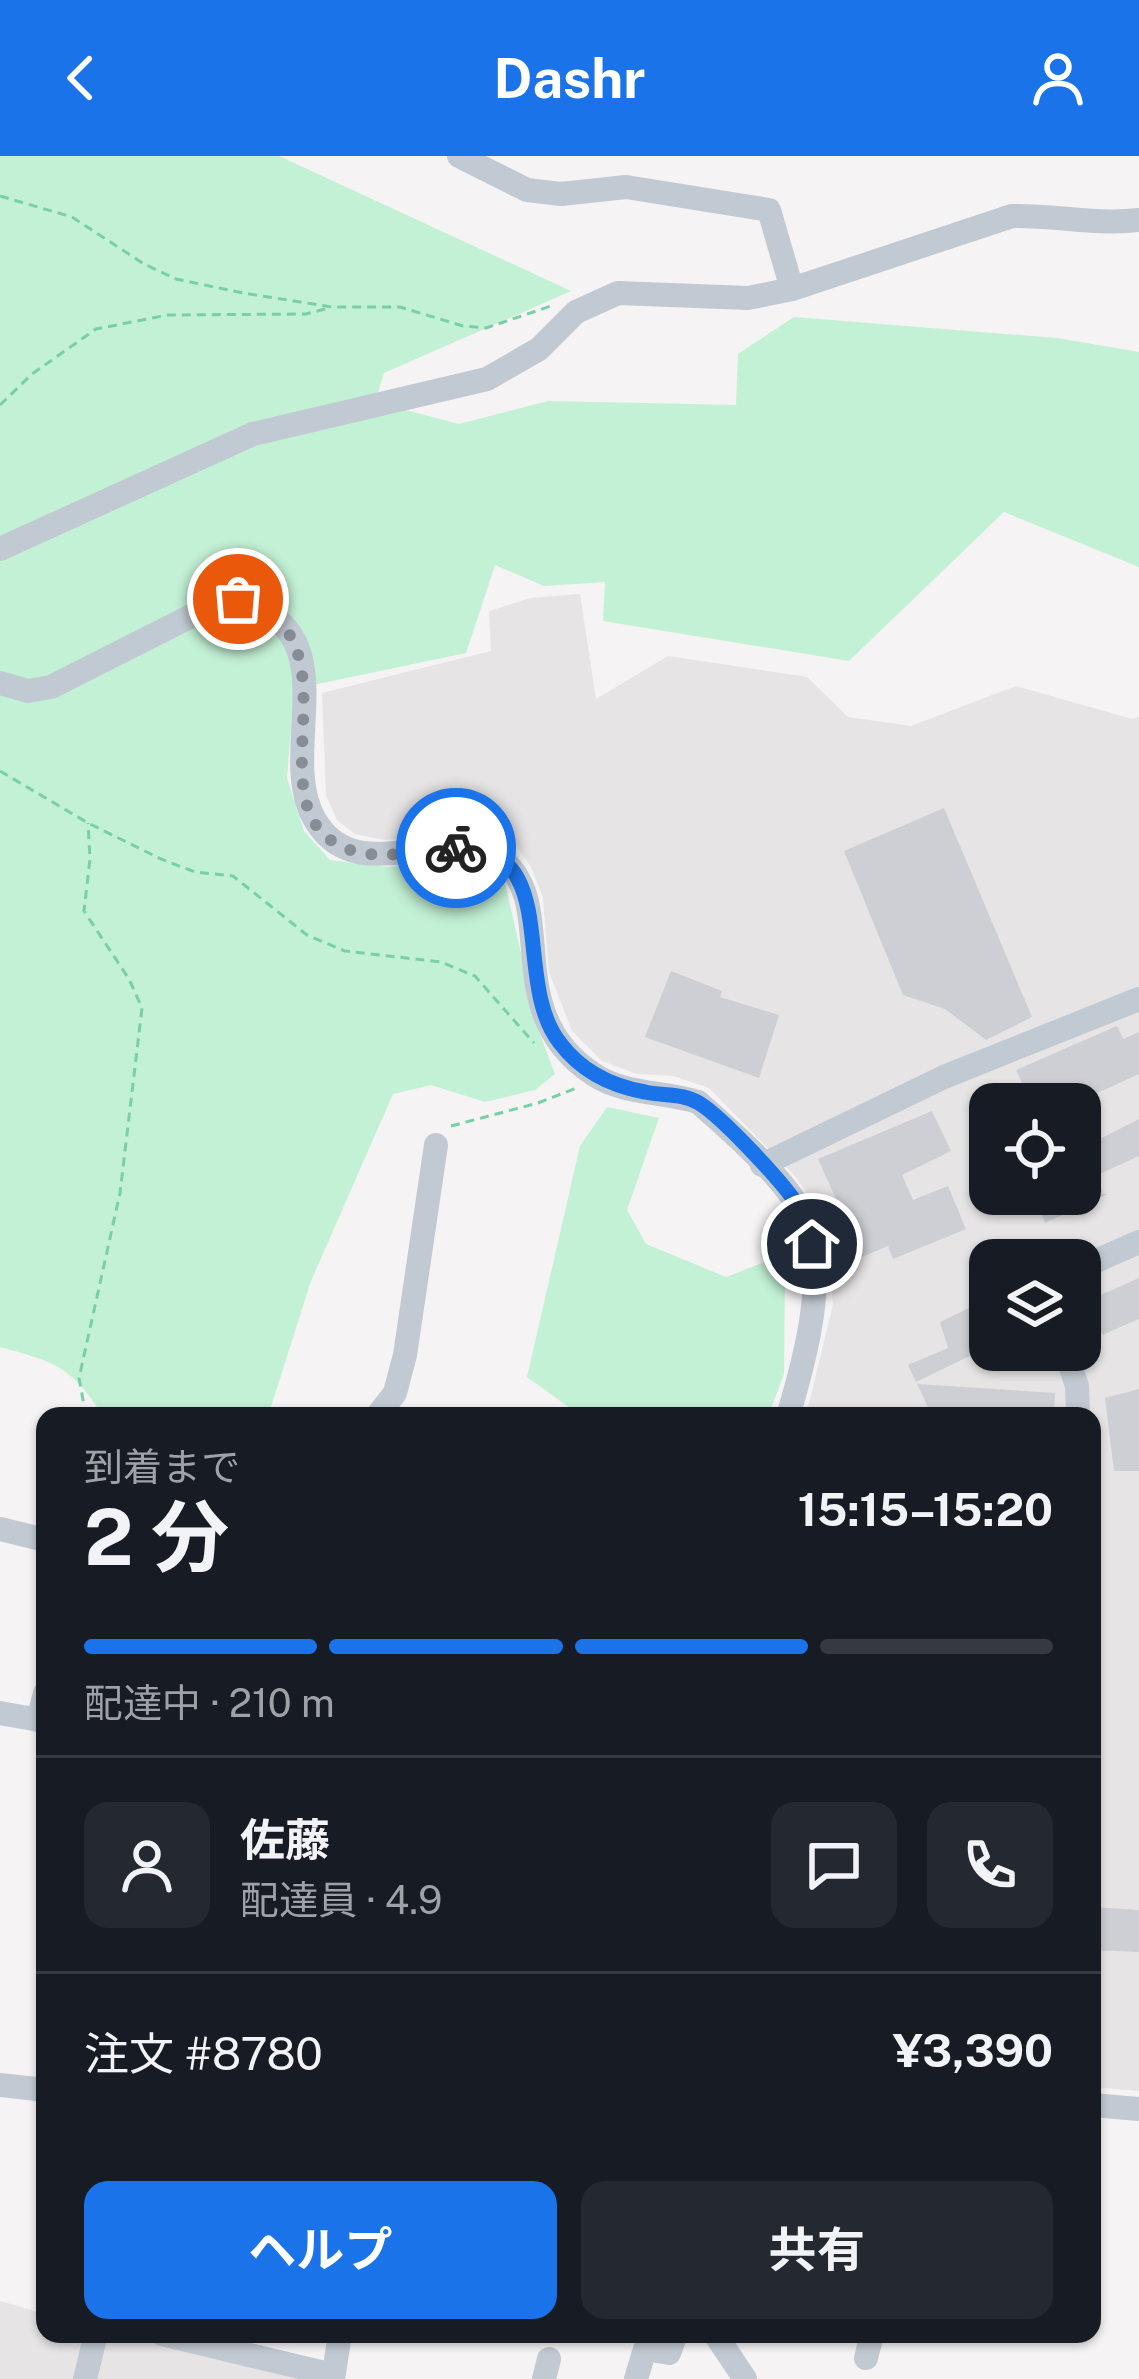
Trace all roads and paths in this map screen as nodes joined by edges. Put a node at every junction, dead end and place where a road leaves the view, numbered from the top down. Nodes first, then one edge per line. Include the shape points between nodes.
1 (459, 156) edge
2 (0, 196) edge
3 (1139, 220) edge
4 (792, 289) junction
5 (558, 304) dead end
6 (332, 307) junction
7 (0, 405) edge
8 (0, 549) edge
9 (0, 683) edge
10 (0, 771) edge
11 (88, 823) junction
12 (1139, 999) edge
13 (535, 1044) dead end
14 (596, 1076) junction
15 (436, 1144) joint
16 (762, 1165) junction
17 (1139, 1242) edge
18 (1101, 1259) edge
19 (1071, 1371) edge
20 (84, 1407) edge
21 (384, 1407) edge
22 (791, 1407) edge
23 (1077, 1407) edge
24 (0, 1528) edge
25 (36, 1538) edge
26 (0, 1713) edge
27 (36, 1720) edge
28 (0, 2085) edge
29 (36, 2089) edge
30 (1101, 2106) edge
31 (1139, 2109) edge
32 (94, 2343) edge
33 (198, 2343) edge
34 (339, 2343) edge
35 (673, 2343) edge
36 (721, 2343) edge
37 (333, 2377) edge
38 (85, 2379) edge
39 (636, 2379) edge
40 (745, 2379) edge

1 - 4 street via 527,190 626,187 770,210
2 - 6 path via 72,217 176,279
3 - 4 street via 1012,216
4 - 8 street via 718,300 618,293 576,312 538,349 487,379 253,434
5 - 6 path via 486,328 400,307
6 - 7 path via 286,315 168,314 96,328
9 - 14 street via 51,687 195,611 238,599 254,604 278,620 300,657 303,781 316,821 343,847 363,853 478,848 506,862 526,897 546,1022
10 - 11 path
11 - 13 path via 196,872 232,876 307,935 345,951 441,962 475,976
11 - 20 path via 84,911 142,1008 120,1193 79,1378
12 - 16 street via 944,1077
14 - 15 path via 568,1094 441,1130
14 - 16 street via 698,1102
15 - 21 street via 405,1354
16 - 22 street via 802,1211 812,1244 811,1314
17 - 18 street
19 - 23 street
24 - 25 street
26 - 27 street
28 - 29 street
30 - 31 street
32 - 38 street
33 - 37 street
34 - 37 street
35 - 39 street via 669,2354 645,2349
36 - 40 street

